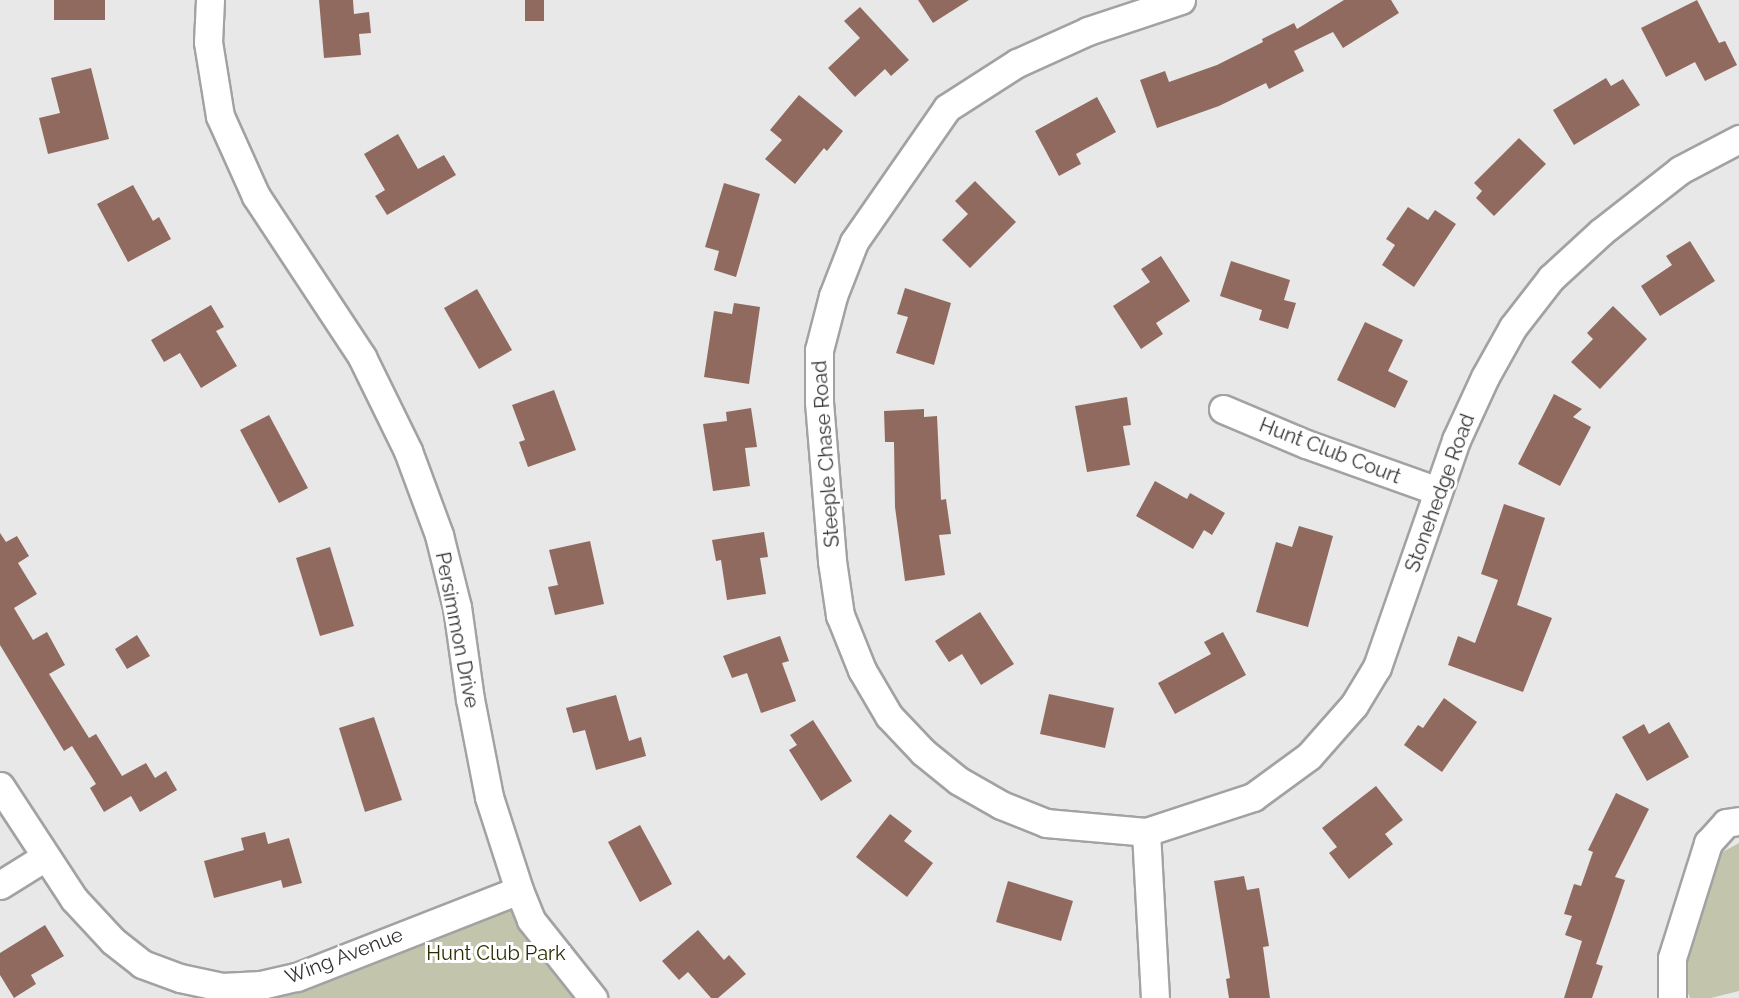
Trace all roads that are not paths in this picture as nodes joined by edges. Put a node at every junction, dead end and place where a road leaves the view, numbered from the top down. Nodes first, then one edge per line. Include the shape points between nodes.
1 (210, 0) edge
2 (1181, 0) edge
3 (1739, 139) edge
4 (1223, 409) dead end
5 (1438, 491) junction
6 (0, 786) edge
7 (1739, 821) edge
8 (1146, 832) junction
9 (45, 857) junction
10 (0, 885) edge
11 (519, 890) junction
12 (593, 998) edge
13 (1155, 998) edge
14 (1672, 998) edge

1 - 11 street, Persimmon Drive via 208,42 220,116 256,195 362,357 408,451 439,535 457,607 489,797
2 - 8 street, Steeple Chase Road via 1088,31 1017,63 947,108 854,242 833,296 819,350 819,402 840,615 862,670 889,716 959,781 1001,805 1046,824
3 - 5 street, Stonehedge Road via 1680,170 1647,194 1551,278 1513,327 1485,377
4 - 5 street, Hunt Club Court via 1306,444
5 - 8 street, Stonehedge Road via 1377,667 1328,738 1281,779 1253,797
6 - 9 street, Wing Avenue
7 - 14 street via 1726,824 1708,843 1672,958
8 - 13 street
9 - 10 street
9 - 11 street, Wing Avenue via 74,899 142,964 222,987 261,985 297,977
11 - 12 street, Persimmon Drive via 531,920

